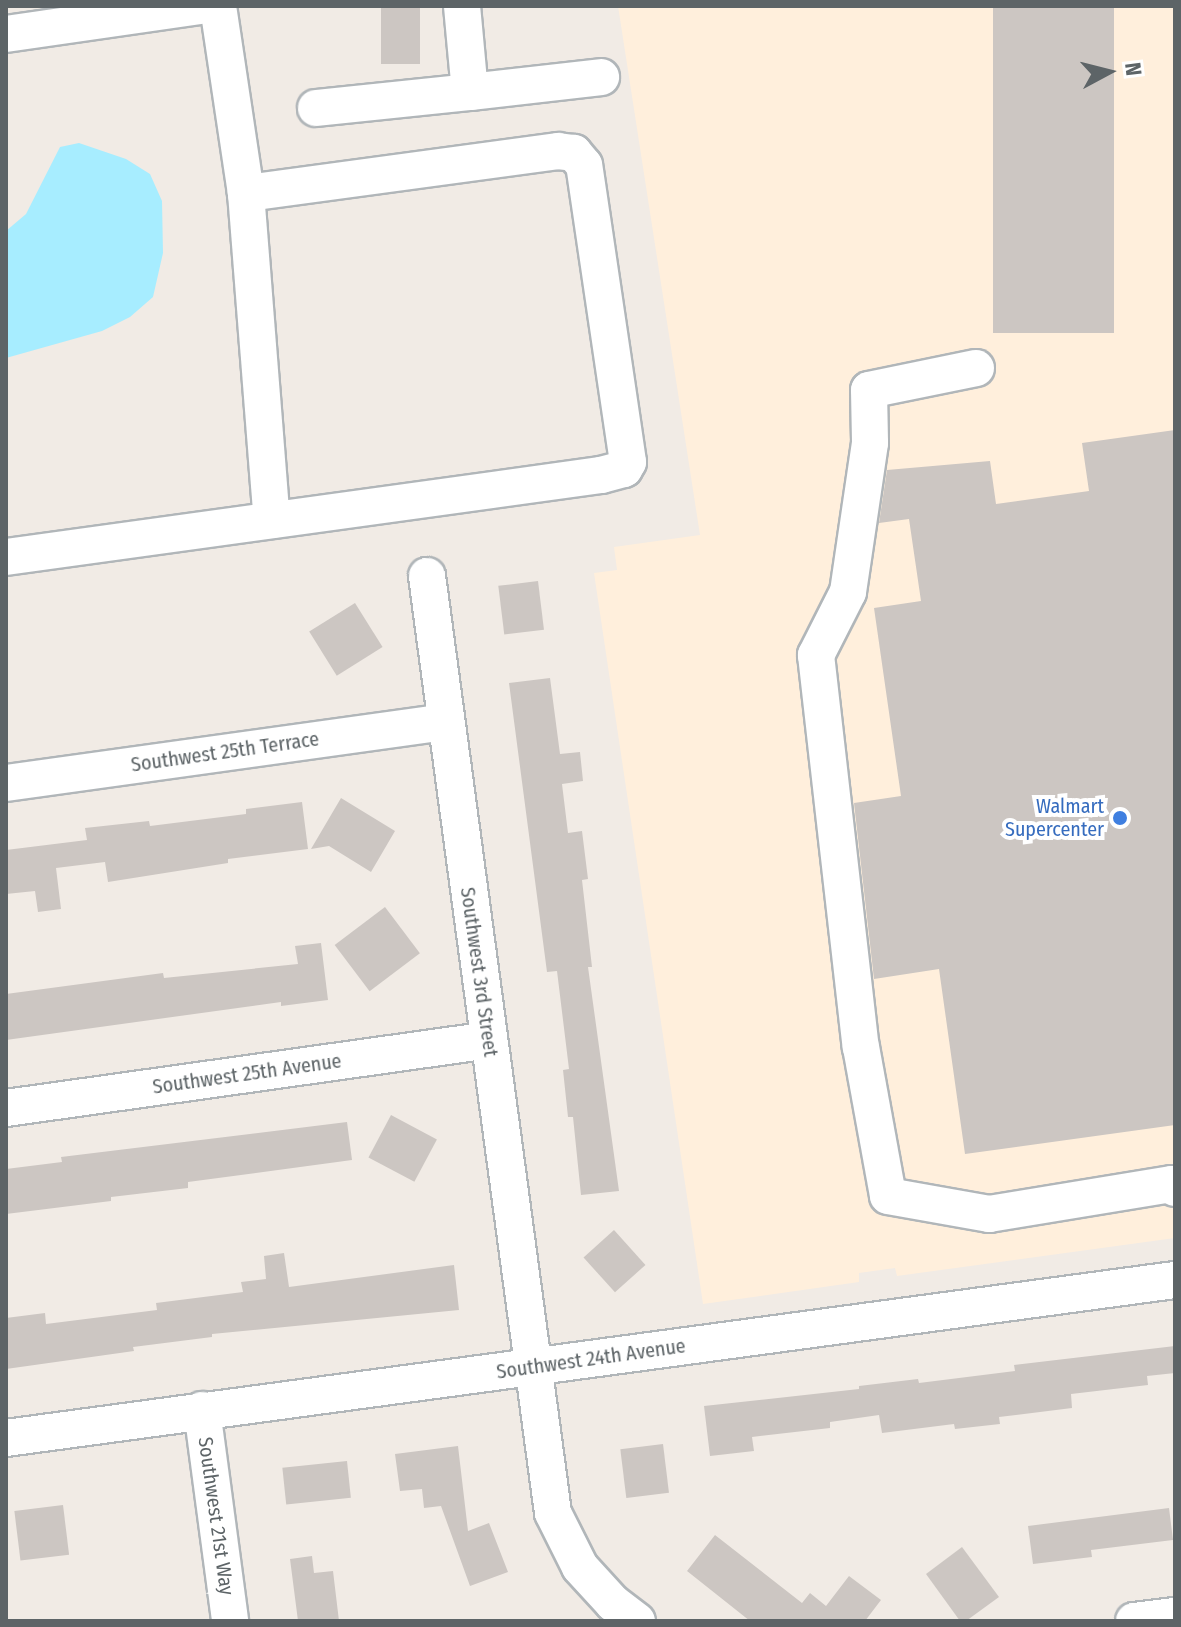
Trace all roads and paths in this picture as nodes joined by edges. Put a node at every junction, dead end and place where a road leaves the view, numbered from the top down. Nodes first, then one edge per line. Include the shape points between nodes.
1 (200, 6) edge
2 (218, 6) edge
3 (462, 6) edge
4 (11, 40) edge
5 (601, 77) dead end
6 (470, 92) junction
7 (316, 108) dead end
8 (246, 193) junction
9 (976, 368) dead end
10 (272, 520) junction
11 (6, 557) edge
12 (427, 576) dead end
13 (444, 722) junction
14 (6, 783) edge
15 (488, 1040) junction
16 (6, 1108) edge
17 (1174, 1179) edge
18 (1175, 1280) edge
19 (533, 1367) junction
20 (202, 1410) junction
21 (6, 1438) edge
22 (1175, 1616) edge
23 (230, 1621) edge
24 (637, 1621) edge
25 (1134, 1621) edge

1 - 4 street
2 - 8 street
3 - 6 street
5 - 6 street
6 - 7 street
8 - 10 street
8 - 10 street via 574,153 584,165 628,462 615,473
9 - 17 street via 869,390 870,443 848,592 816,655 861,1047 888,1196 989,1214
10 - 11 street
12 - 13 street, Southwest 3rd Street
13 - 14 street, Southwest 25th Terrace
13 - 15 street, Southwest 3rd Street
15 - 16 street, Southwest 25th Avenue
15 - 19 street, Southwest 3rd Street
18 - 19 street, Southwest 24th Avenue
19 - 20 street, Southwest 24th Avenue
19 - 24 street, Southwest 3rd Street via 553,1513 580,1567
20 - 21 street, Southwest 24th Avenue
20 - 23 street, Southwest 21st Way
22 - 25 street

